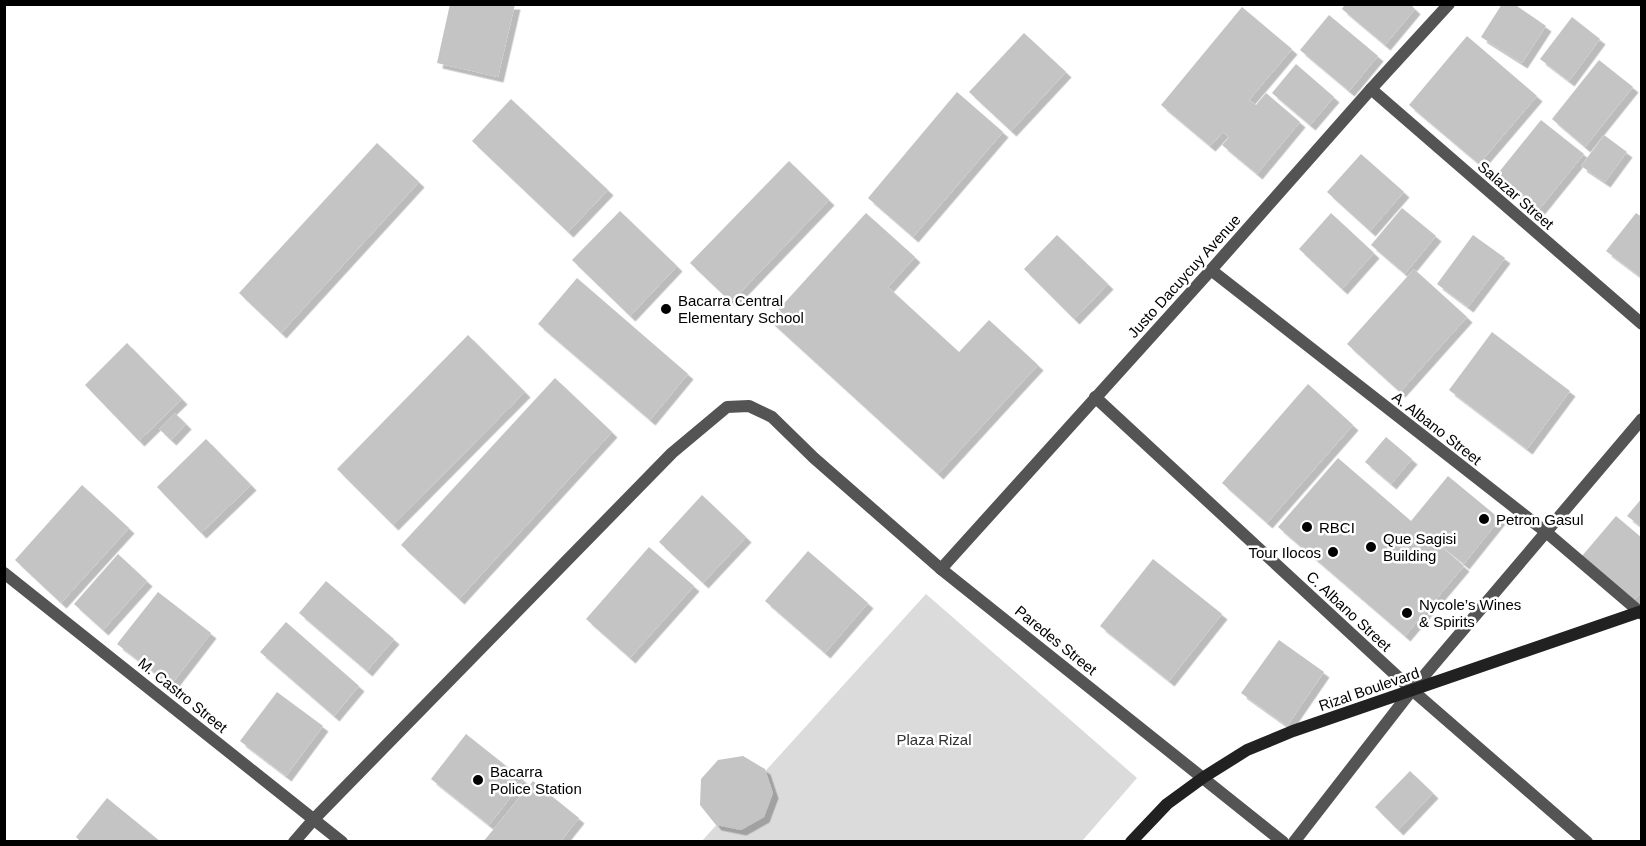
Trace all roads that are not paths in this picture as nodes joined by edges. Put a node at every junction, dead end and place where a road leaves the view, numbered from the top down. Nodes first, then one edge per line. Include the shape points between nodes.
1 (1449, 4) edge
2 (1371, 89) junction
3 (1211, 270) junction
4 (1641, 324) edge
5 (1095, 397) junction
6 (1641, 418) edge
7 (1546, 532) junction
8 (941, 569) junction
9 (4, 573) edge
10 (1640, 612) edge
11 (1412, 690) junction
12 (1204, 777) junction
13 (314, 819) junction
14 (294, 842) edge
15 (342, 842) edge
16 (1131, 842) edge
17 (1283, 842) edge
18 (1294, 842) edge
19 (1587, 842) edge

1 - 2 street, Justo Dacuycuy Avenue
2 - 3 street, Justo Dacuycuy Avenue
2 - 4 street, Salazar Street
3 - 5 street, Justo Dacuycuy Avenue
3 - 7 street, A. Albano Street
5 - 8 street, Justo Dacuycuy Avenue
5 - 11 street, C. Albano Street
6 - 7 street
7 - 10 street, A. Albano Street
7 - 11 street
8 - 12 street, Paredes Street
8 - 13 street, Paredes Street via 772,417 749,405 727,407 672,453
9 - 13 street, M. Castro Street
10 - 11 main road, Rizal Boulevard
11 - 12 main road, Rizal Boulevard via 1247,750
11 - 18 street
11 - 19 street, C. Albano Street
12 - 16 main road, Rizal Boulevard via 1167,804
12 - 17 street, Paredes Street
13 - 14 street, Paredes Street
13 - 15 street, M. Castro Street

